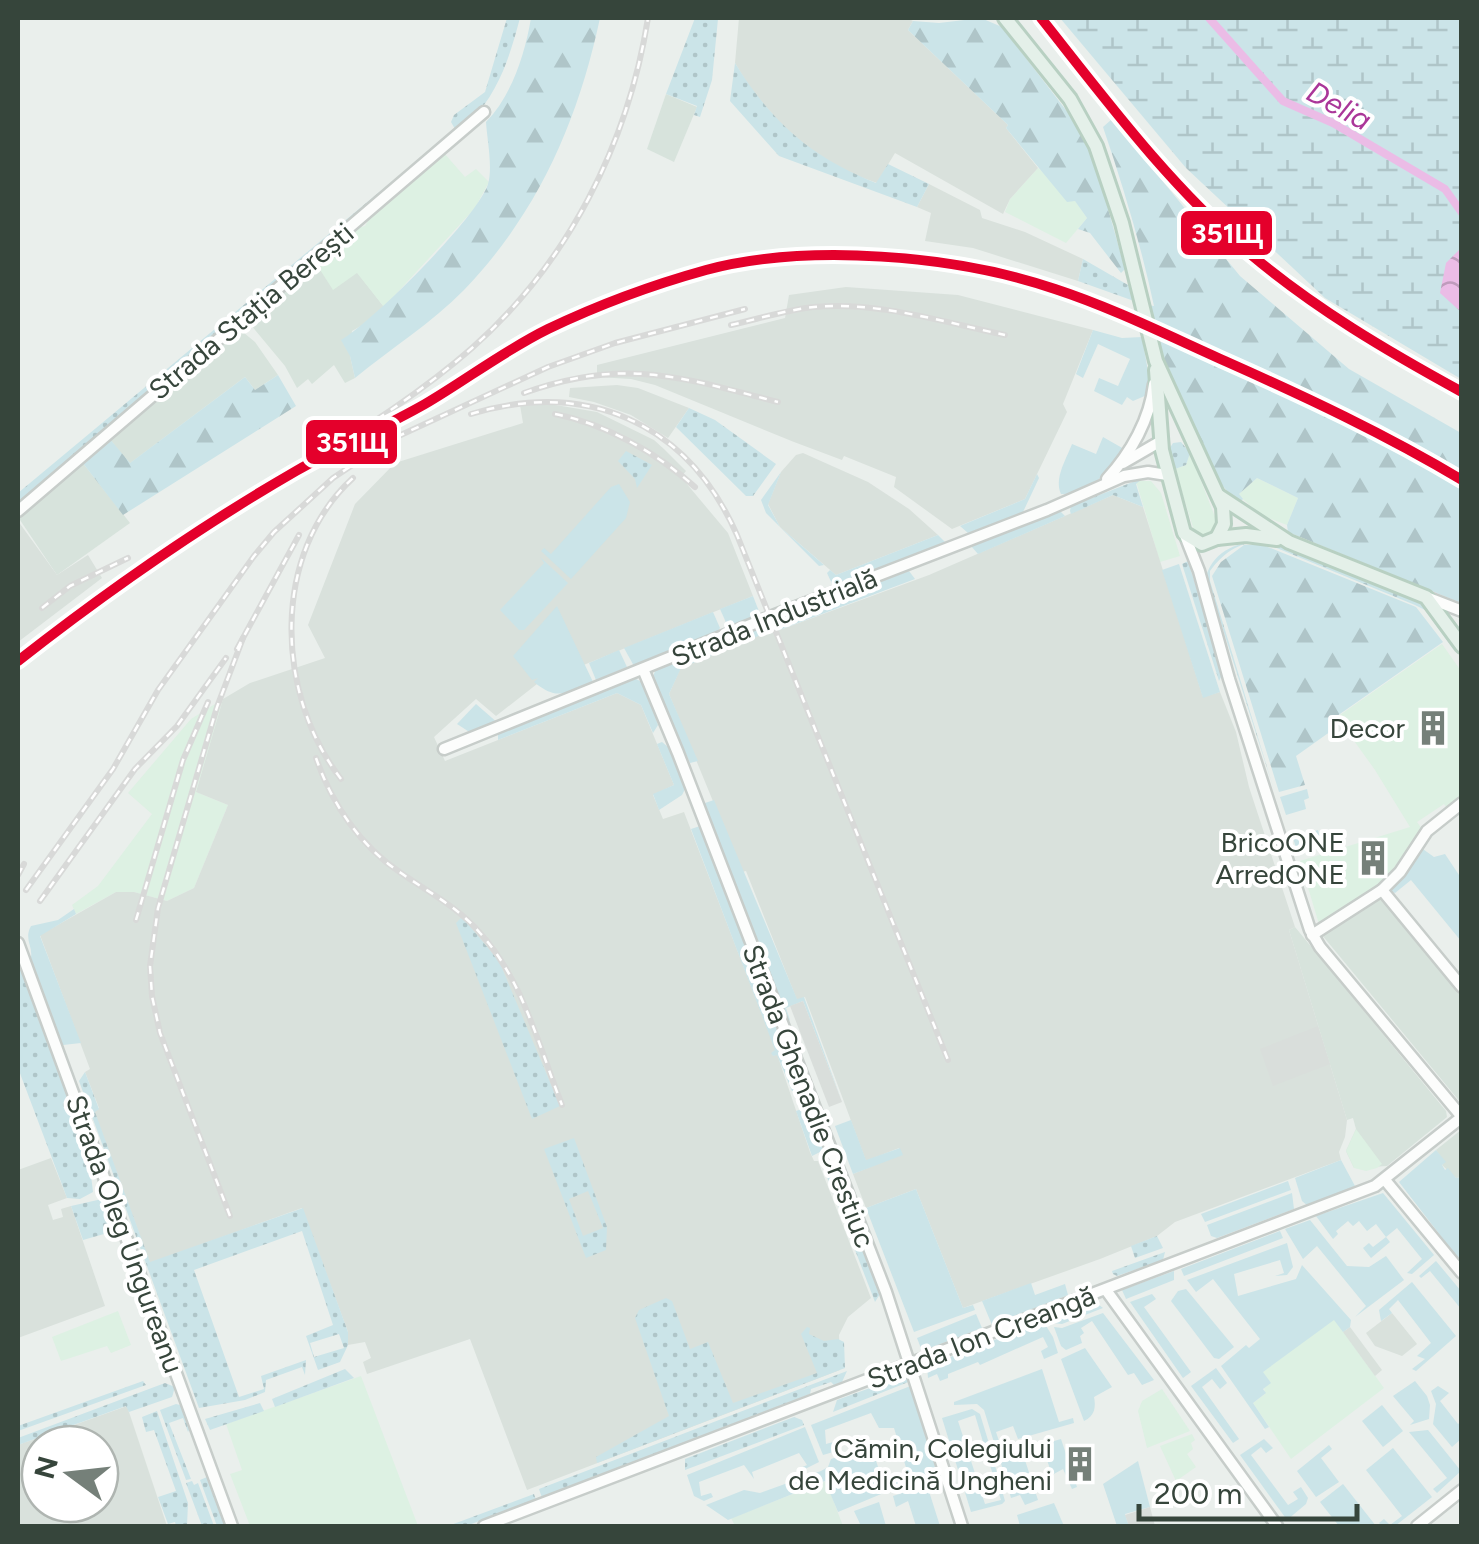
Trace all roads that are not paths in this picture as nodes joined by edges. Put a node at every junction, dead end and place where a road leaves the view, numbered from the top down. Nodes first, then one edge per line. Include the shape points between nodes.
1 (1006, 18) edge
2 (484, 112) dead end
3 (1156, 361) junction
4 (1161, 441) junction
5 (1192, 442) junction
6 (1120, 466) junction
7 (1167, 475) junction
8 (1103, 484) junction
9 (1215, 492) junction
10 (18, 510) edge
11 (1184, 533) junction
12 (1212, 541) junction
13 (1289, 542) junction
14 (1198, 571) junction
15 (1426, 597) junction
16 (1462, 611) edge
17 (1462, 634) edge
18 (1461, 646) edge
19 (643, 669) junction
20 (444, 749) dead end
21 (1462, 803) edge
22 (1382, 890) junction
23 (1312, 935) junction
24 (18, 942) edge
25 (1462, 987) edge
26 (1462, 1117) edge
27 (1385, 1180) junction
28 (1462, 1273) edge
29 (1106, 1290) junction
30 (910, 1364) junction
31 (1462, 1490) edge
32 (232, 1526) edge
33 (484, 1526) edge
34 (962, 1526) edge
35 (1277, 1526) edge
36 (1417, 1526) edge

1 - 3 main road via 1070,99 1096,146
2 - 10 street, Strada Stația Berești
3 - 4 main road
3 - 5 main road
3 - 6 street, Strada Industrială via 1146,417
4 - 5 main road via 1177,435
4 - 6 street, Strada Industrială
4 - 7 main road
5 - 9 main road
6 - 8 street, Strada Industrială
7 - 8 street, Strada Industrială via 1138,474
7 - 11 main road
8 - 19 street, Strada Industrială
9 - 12 main road via 1224,512 1222,532
9 - 13 main road
11 - 12 main road via 1196,542
11 - 14 street
12 - 13 main road via 1246,535
12 - 14 street
13 - 15 main road
14 - 23 street
15 - 16 street
15 - 18 main road
17 - 18 main road
19 - 20 street, Strada Industrială
19 - 30 street, Strada Ghenadie Crestiuc
21 - 22 street via 1427,831
22 - 23 street
22 - 25 street
23 - 26 street
24 - 32 street, Strada Oleg Ungureanu
26 - 27 street, Strada Ion Creangă
27 - 28 street
27 - 29 street, Strada Ion Creangă
29 - 30 street, Strada Ion Creangă
29 - 35 street
30 - 33 street, Strada Ion Creangă
30 - 34 street, Strada Ghenadie Crestiuc
31 - 36 street

